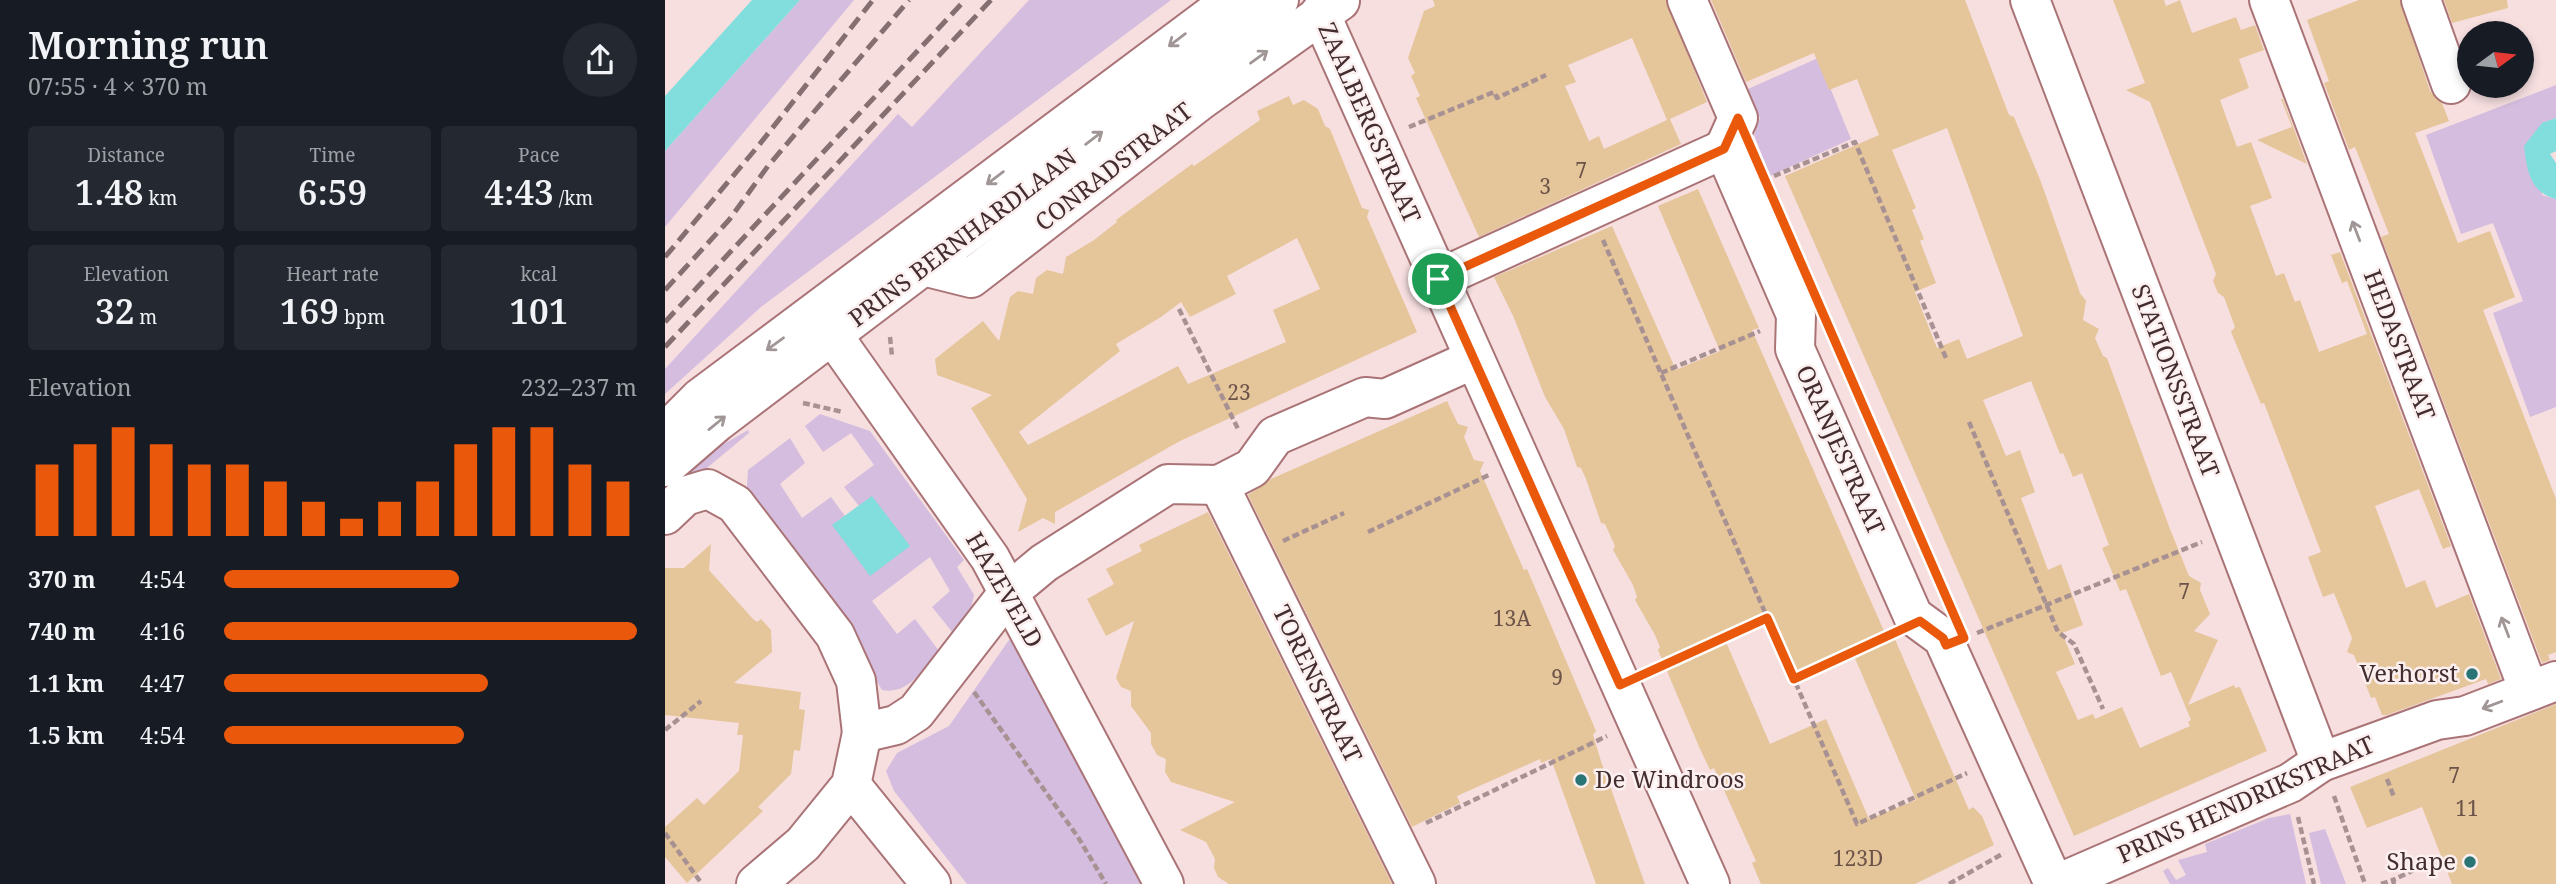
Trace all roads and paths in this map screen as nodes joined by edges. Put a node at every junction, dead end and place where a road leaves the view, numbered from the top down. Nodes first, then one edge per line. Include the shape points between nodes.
1 (1687, 0) edge
2 (2030, 0) edge
3 (2269, 0) edge
4 (2421, 0) edge
5 (1257, 3) edge
6 (1331, 6) edge
7 (1546, 75) dead end
8 (2451, 84) dead end
9 (1377, 140) junction
10 (1724, 149) junction
11 (1742, 190) junction
12 (1590, 210) junction
13 (915, 255) junction
14 (1438, 279) junction
15 (1179, 309) dead end
16 (1796, 316) junction
17 (825, 325) junction
18 (1831, 333) dead end
19 (1946, 358) dead end
20 (1474, 359) junction
21 (1661, 373) junction
22 (1969, 422) dead end
23 (665, 433) edge
24 (1519, 460) junction
25 (1255, 464) junction
26 (665, 467) edge
27 (1219, 485) junction
28 (1345, 513) dead end
29 (665, 515) edge
30 (1914, 524) dead end
31 (2232, 530) junction
32 (1368, 532) dead end
33 (1253, 555) junction
34 (1008, 593) junction
35 (2046, 605) junction
36 (1767, 618) junction
37 (1933, 633) junction
38 (954, 663) junction
39 (1794, 679) junction
40 (1620, 685) junction
41 (2542, 686) edge
42 (701, 701) dead end
43 (2103, 709) dead end
44 (1636, 722) junction
45 (665, 730) edge
46 (862, 733) junction
47 (1997, 759) junction
48 (2321, 762) junction
49 (2388, 779) dead end
50 (2290, 783) junction
51 (851, 785) junction
52 (2394, 797) dead end
53 (665, 833) edge
54 (2033, 838) junction
55 (1394, 839) junction
56 (2420, 867) dead end
57 (2393, 882) edge
58 (702, 884) edge
59 (756, 884) edge
60 (931, 884) edge
61 (1106, 884) edge
62 (1164, 884) edge
63 (1416, 884) edge
64 (1710, 884) edge
65 (1949, 884) edge
66 (2055, 884) edge
67 (2314, 884) edge
68 (2365, 884) edge
69 (2381, 884) edge

1 - 10 street via 1738,118
2 - 31 street, STATIONSSTRAAT
41 -> 3 street, HEDASTRAAT
4 - 8 street
5 - 13 street, PRINS BERNHARDLAAN
6 - 9 street, ZAALBERGSTRAAT
13 -> 6 street, CONRADSTRAAT via 971,278
7 - 9 path via 1497,98 1494,92
9 - 14 street, ZAALBERGSTRAAT
10 - 11 street, ORANJESTRAAT
10 - 12 street
11 - 16 street, ORANJESTRAAT
11 - 19 path via 1855,142
12 - 14 street
12 - 21 path
13 - 17 street, PRINS BERNHARDLAAN
14 - 20 street, ZAALBERGSTRAAT
15 - 25 path
16 - 21 path
16 - 37 street, ORANJESTRAAT via 1795,349 1913,616
17 -> 23 street, PRINS BERNHARDLAAN via 700,398
26 -> 17 street, PRINS BERNHARDLAAN
17 - 34 street, HAZEVELD via 990,558
18 - 30 path
20 - 24 street, ZAALBERGSTRAAT
20 - 25 street via 1385,399 1365,397 1275,436
21 - 36 path
22 - 35 path
24 - 32 path
24 - 40 street, ZAALBERGSTRAAT
25 - 27 street
27 - 33 street, TORENSTRAAT
27 - 34 street via 1168,484 1044,563
28 - 33 path
29 - 46 street via 685,496 708,489 735,504 835,635 856,681
31 - 35 path
31 - 48 street, STATIONSSTRAAT
33 - 55 street, TORENSTRAAT
34 - 38 street
34 - 62 street, HAZEVELD
35 - 37 path
35 - 43 path via 2059,632 2074,644
36 - 39 path
36 - 40 path
37 - 39 path
37 - 47 street, ORANJESTRAAT
38 - 46 street via 916,712 896,725
38 - 61 path via 1078,837
39 - 47 path via 1857,824
40 - 44 street, ZAALBERGSTRAAT
41 -> 48 street, PRINS HENDRIKSTRAAT
42 - 45 path
44 - 55 path
44 - 64 street, ZAALBERGSTRAAT
46 - 51 street
47 - 54 street, ORANJESTRAAT
48 - 50 street, PRINS HENDRIKSTRAAT
48 - 68 path
49 - 52 path
50 - 66 street, PRINS HENDRIKSTRAAT
50 - 67 path
51 - 59 street via 803,844
51 - 60 street
53 - 58 path
54 - 65 path
54 - 66 street, ORANJESTRAAT
55 - 63 street, TORENSTRAAT
56 - 57 path
57 - 69 path

